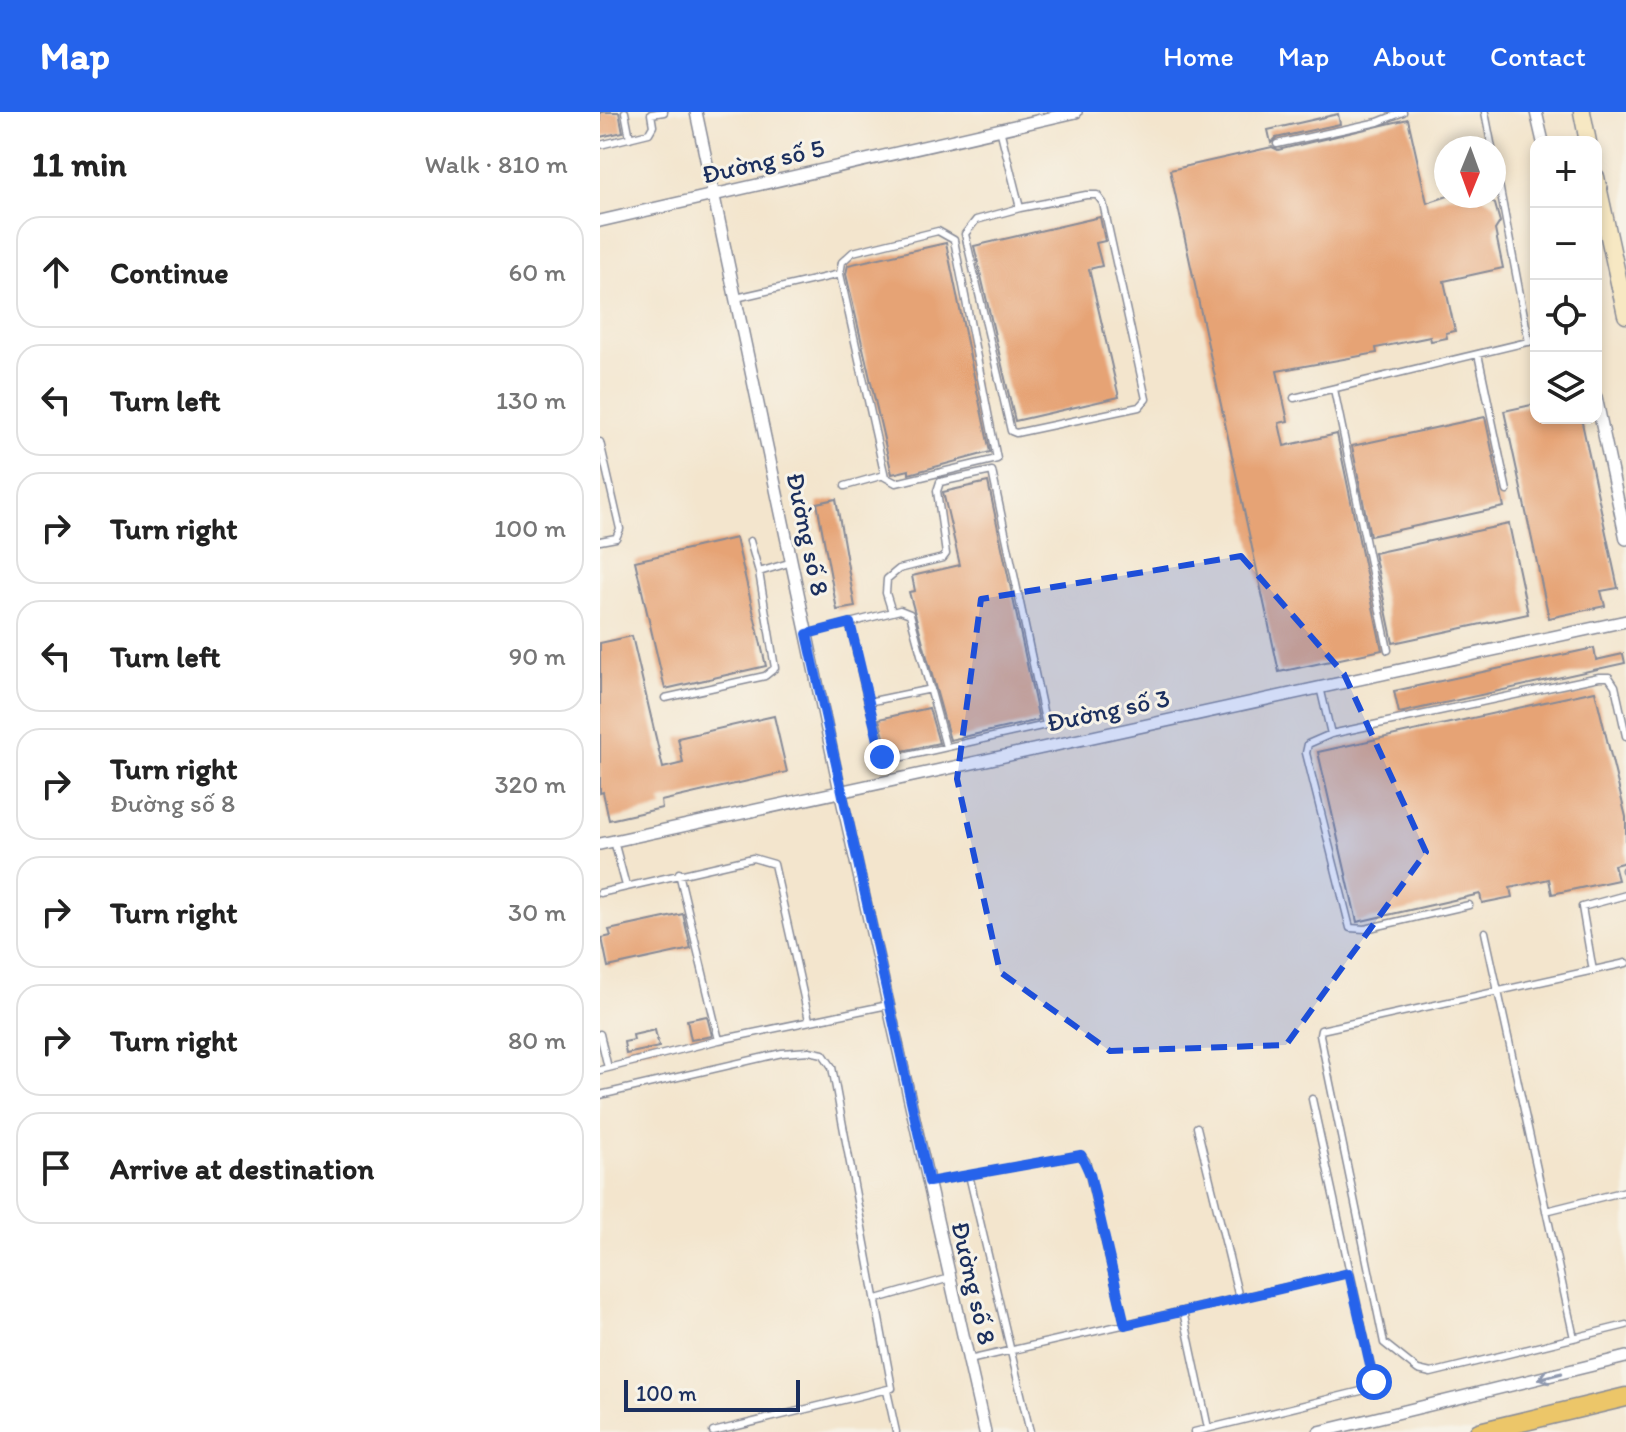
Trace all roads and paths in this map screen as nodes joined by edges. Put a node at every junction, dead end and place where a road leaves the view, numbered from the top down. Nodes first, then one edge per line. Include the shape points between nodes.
1 (625, 112) edge
2 (664, 112) edge
3 (696, 112) edge
4 (1076, 112) edge
5 (1403, 112) edge
6 (1485, 112) edge
7 (1536, 112) edge
8 (1582, 112) edge
9 (651, 113) edge
10 (1000, 129) junction
11 (1490, 136) edge
12 (1542, 136) edge
13 (1587, 136) edge
14 (630, 138) junction
15 (1277, 144) dead end
16 (600, 145) edge
17 (714, 195) junction
18 (1602, 205) edge
19 (1020, 208) junction
20 (1504, 208) edge
21 (600, 221) edge
22 (840, 274) junction
23 (736, 298) junction
24 (1626, 315) edge
25 (1530, 331) edge
26 (1530, 341) edge
27 (1478, 354) junction
28 (1334, 389) junction
29 (1294, 398) dead end
30 (1602, 424) edge
31 (600, 442) edge
32 (884, 475) junction
33 (845, 486) dead end
34 (1507, 491) dead end
35 (1626, 539) edge
36 (600, 541) edge
37 (750, 541) dead end
38 (792, 562) junction
39 (759, 572) junction
40 (892, 612) junction
41 (1626, 621) edge
42 (850, 623) junction
43 (807, 634) junction
44 (1388, 650) dead end
45 (1320, 687) junction
46 (1626, 687) edge
47 (931, 689) junction
48 (1616, 689) junction
49 (665, 698) dead end
50 (868, 702) junction
51 (1331, 734) junction
52 (1626, 736) edge
53 (946, 747) junction
54 (840, 791) junction
55 (614, 841) junction
56 (600, 844) edge
57 (679, 873) junction
58 (626, 886) junction
59 (600, 893) edge
60 (1626, 895) edge
61 (1469, 905) dead end
62 (1485, 932) dead end
63 (1626, 963) edge
64 (1593, 971) junction
65 (1497, 992) junction
66 (888, 1005) junction
67 (809, 1020) junction
68 (600, 1034) edge
69 (719, 1040) junction
70 (604, 1069) edge
71 (600, 1095) edge
72 (1312, 1099) dead end
73 (1197, 1127) dead end
74 (969, 1175) junction
75 (929, 1182) junction
76 (1626, 1191) edge
77 (1546, 1211) junction
78 (1349, 1273) junction
79 (950, 1278) junction
80 (1239, 1298) junction
81 (877, 1299) junction
82 (1183, 1311) junction
83 (1125, 1325) junction
84 (1626, 1325) edge
85 (1574, 1338) junction
86 (1008, 1351) junction
87 (1626, 1357) edge
88 (969, 1360) junction
89 (887, 1391) junction
90 (1626, 1397) edge
91 (1208, 1428) junction
92 (713, 1432) edge
93 (896, 1432) edge
94 (985, 1432) edge
95 (1030, 1432) edge
96 (1194, 1432) edge
97 (1319, 1432) edge
98 (1479, 1432) edge

1 - 14 lane
2 - 9 lane
3 - 17 street, Đường số 8
4 - 10 street, Đường số 5
5 - 15 lane
6 - 11 lane
7 - 12 street
8 - 13 main road
9 - 14 lane via 653,130
10 - 17 street, Đường số 5
10 - 19 lane
14 - 16 lane
17 - 21 street, Đường số 5
17 - 23 street, Đường số 8
18 - 24 main road
19 - 19 lane via 976,220 965,234 1011,431 1139,407 1146,399 1103,203 1097,195 1086,195
20 - 25 lane
22 - 23 lane
22 - 32 lane
22 - 32 lane via 842,262 853,252 938,231 954,240 997,459 896,483
23 - 38 street, Đường số 8
26 - 27 lane
27 - 28 lane
27 - 34 lane
28 - 29 lane
28 - 44 lane
30 - 35 street
31 - 36 lane via 620,529 616,538
32 - 33 lane
37 - 39 lane
38 - 39 lane
38 - 43 street, Đường số 8
39 - 49 lane via 772,673
40 - 42 lane
40 - 47 lane via 914,617
40 - 53 lane via 887,579 899,569 946,554 940,482 992,471 1046,725
41 - 45 street, Đường số 3
42 - 43 lane
42 - 50 lane
43 - 54 street, Đường số 8
45 - 51 lane
45 - 54 street, Đường số 3
46 - 48 lane
47 - 50 lane
47 - 53 lane
48 - 51 lane via 1609,677 1599,677
48 - 52 lane
50 - 53 lane via 885,761
51 - 61 lane via 1312,740 1306,753 1350,928
54 - 55 street, Đường số 3
54 - 66 street, Đường số 8
55 - 56 street, Đường số 3
55 - 58 lane
57 - 58 lane
57 - 67 lane via 753,858 774,864
57 - 69 lane
58 - 59 lane
60 - 64 lane via 1582,907
62 - 65 lane
63 - 64 lane
64 - 65 lane
65 - 77 lane
65 - 85 lane via 1321,1030 1380,1335 1418,1370 1431,1373
66 - 67 lane
66 - 75 street, Đường số 8
67 - 69 lane
68 - 70 lane
69 - 70 lane
71 - 81 lane via 782,1053 823,1054 832,1067
72 - 78 lane
73 - 80 lane
74 - 75 lane
74 - 83 lane via 1081,1155
74 - 86 lane
75 - 79 street, Đường số 8
76 - 77 lane
77 - 85 lane
78 - 80 lane
78 - 91 lane via 1374,1372 1371,1386
79 - 81 lane
79 - 88 street, Đường số 8
80 - 82 lane
81 - 89 lane via 893,1380
82 - 83 lane
82 - 91 lane
83 - 86 lane
84 - 85 lane
86 - 88 lane
86 - 95 lane
87 -> 97 street
88 - 94 street, Đường số 8
89 - 92 lane
89 - 93 lane
90 - 98 main road
91 - 96 lane

